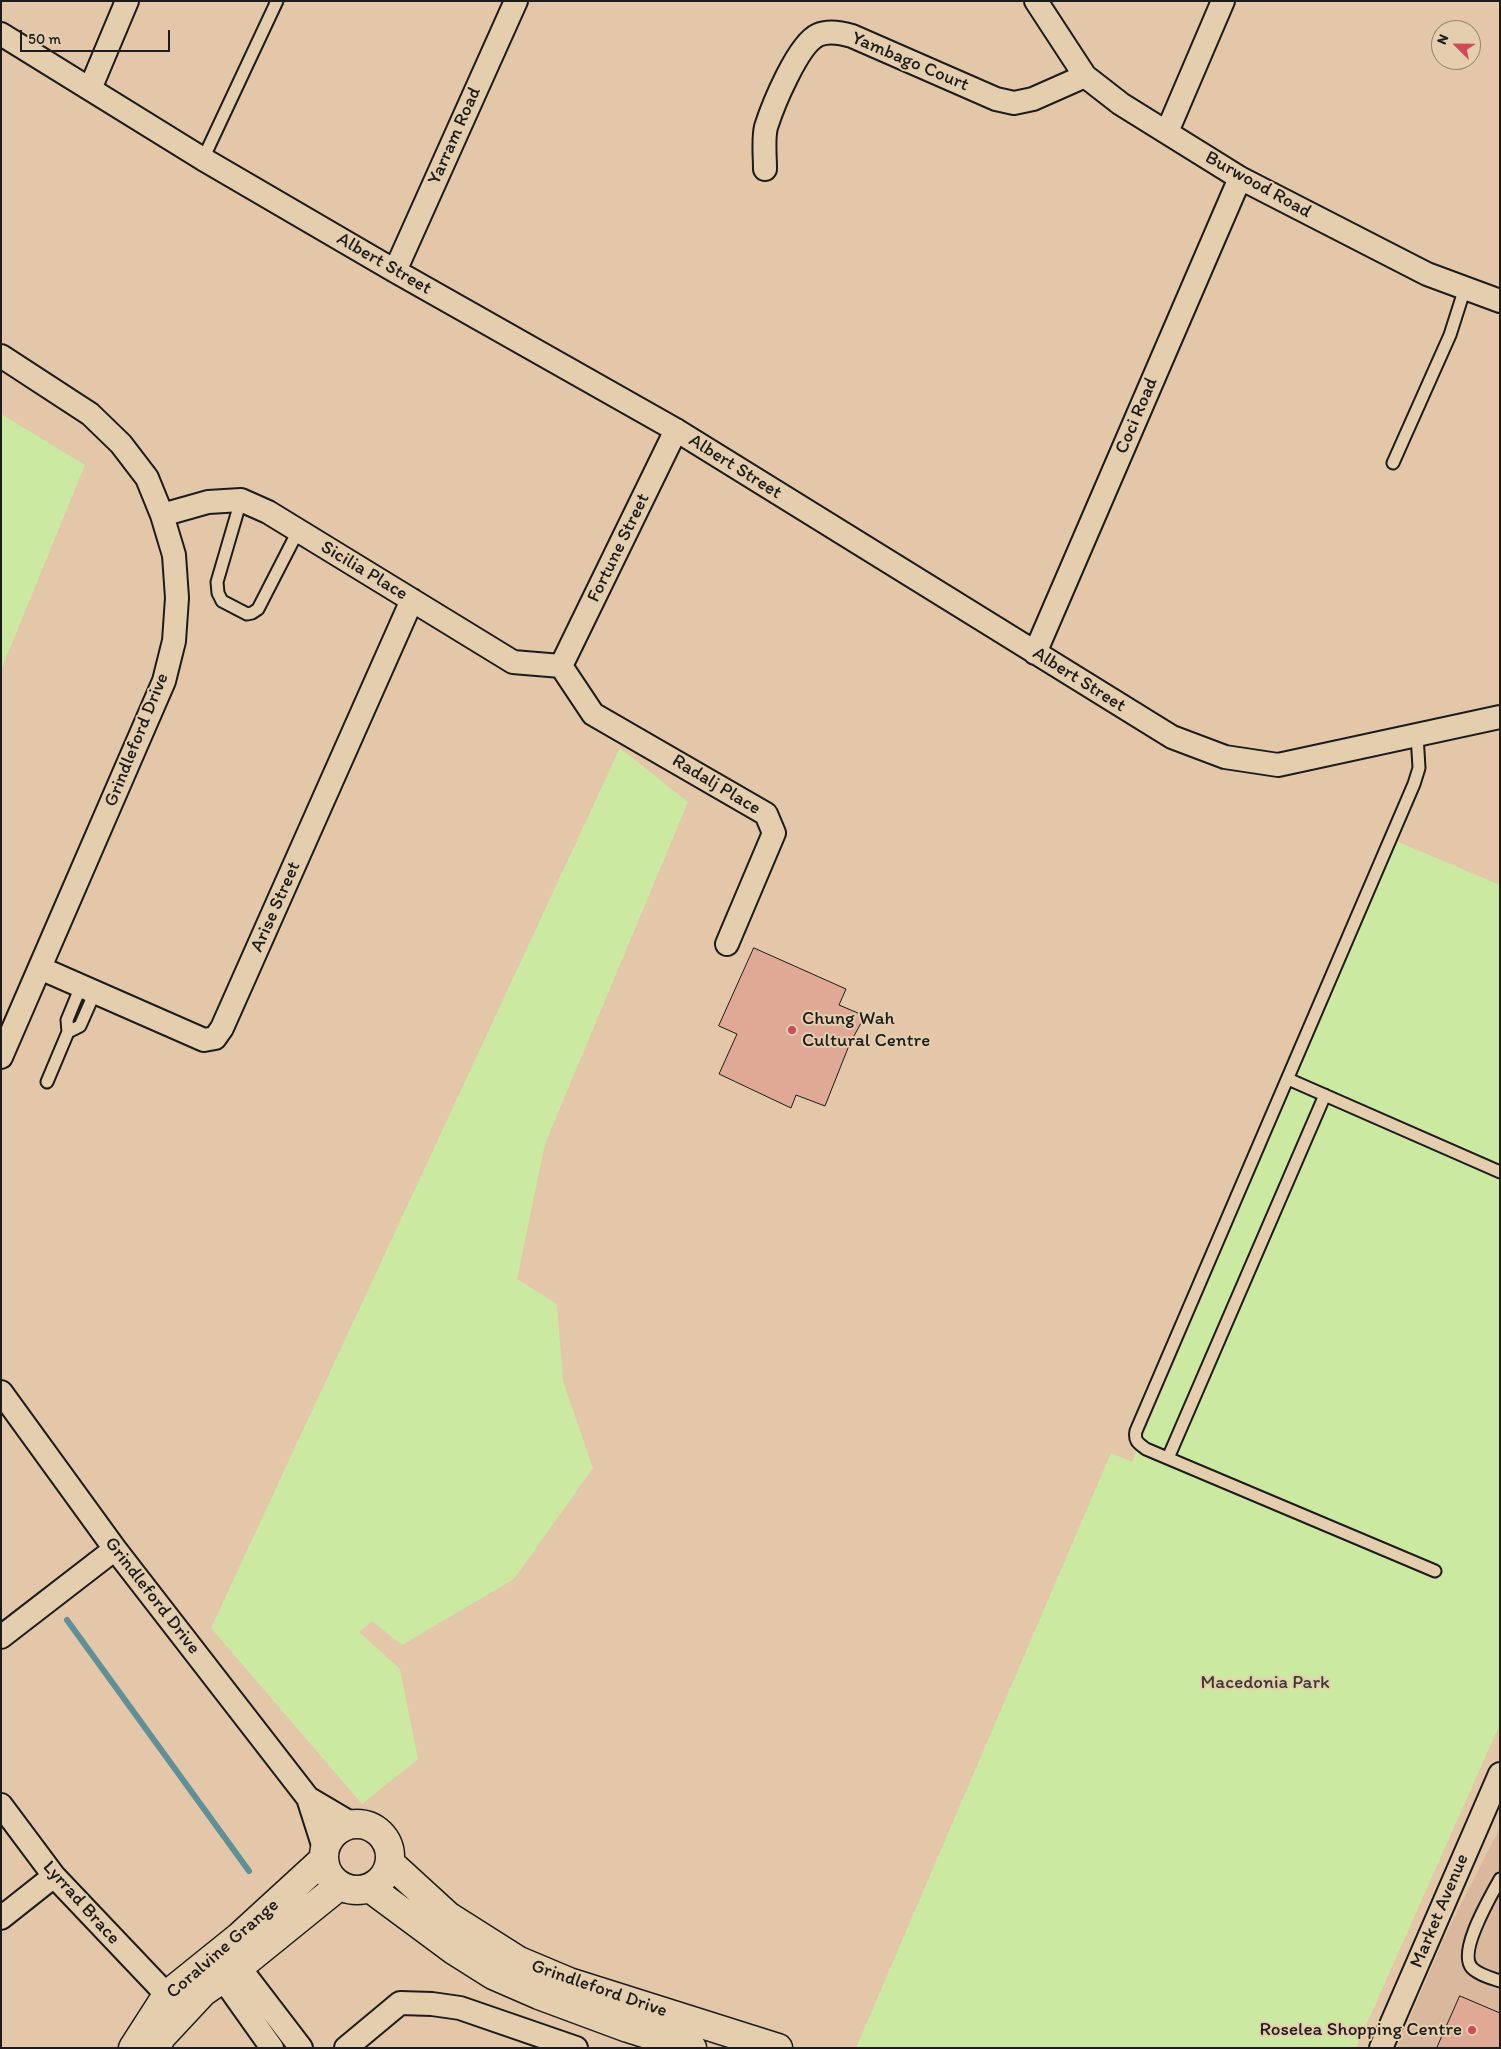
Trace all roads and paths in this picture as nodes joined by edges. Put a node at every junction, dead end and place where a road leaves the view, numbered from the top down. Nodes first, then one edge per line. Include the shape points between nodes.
1 (127, 1) edge
2 (277, 1) edge
3 (516, 1) edge
4 (1036, 1) edge
5 (1223, 1) edge
6 (1051, 12) edge
7 (1, 34) edge
8 (1084, 76) junction
9 (90, 88) junction
10 (1167, 132) junction
11 (204, 159) junction
12 (765, 169) dead end
13 (1240, 178) junction
14 (395, 271) junction
15 (1465, 288) junction
16 (1500, 301) edge
17 (1, 356) edge
18 (676, 430) junction
19 (1393, 463) dead end
20 (241, 500) junction
21 (162, 515) junction
22 (298, 530) junction
23 (412, 600) junction
24 (1035, 653) junction
25 (561, 666) junction
26 (1500, 717) edge
27 (1417, 735) junction
28 (727, 944) dead end
29 (40, 968) junction
30 (88, 989) junction
31 (1, 1057) edge
32 (1288, 1078) junction
33 (46, 1082) dead end
34 (1325, 1095) junction
35 (1500, 1172) edge
36 (1, 1392) edge
37 (1168, 1458) junction
38 (115, 1549) junction
39 (1435, 1571) dead end
40 (1, 1637) edge
41 (1500, 1774) edge
42 (308, 1798) junction
43 (1, 1805) edge
44 (352, 1824) junction
45 (324, 1854) junction
46 (390, 1863) junction
47 (54, 1876) junction
48 (1500, 1879) edge
49 (339, 1886) junction
50 (370, 1888) junction
51 (1, 1918) edge
52 (231, 1973) junction
53 (1500, 1981) edge
54 (167, 1995) junction
55 (775, 2047) edge
56 (133, 2048) edge
57 (155, 2048) edge
58 (272, 2048) edge
59 (301, 2048) edge
60 (346, 2048) edge
61 (576, 2048) edge
62 (692, 2048) edge
63 (1381, 2048) edge

1 - 9 street
2 - 11 lane
3 - 14 street, Yarram Road
4 - 6 street, Burwood Road
5 - 10 street
6 - 8 street, Burwood Road via 1067,50
7 - 9 street, Albert Street
8 - 10 street, Burwood Road via 1121,104
8 - 12 street, Yambago Court via 1033,99 1014,103 996,99 852,36 835,32 819,34 806,43 796,59 766,128
9 - 11 street, Albert Street
10 - 13 street, Burwood Road
11 - 14 street, Albert Street
13 - 15 street, Burwood Road via 1427,274
13 - 24 street, Coci Road
14 - 18 street, Albert Street
15 - 16 street, Burwood Road
15 - 19 lane via 1450,336
17 - 21 street, Grindleford Drive via 90,414 121,444 147,478
18 - 24 street, Albert Street
18 - 25 street, Fortune Street
20 - 21 street, Sicilia Place via 208,502
20 - 22 street, Sicilia Place
20 - 22 lane via 217,582 222,601 247,614 258,609
21 - 29 street, Grindleford Drive via 174,555 177,598 174,641 164,681
22 - 23 street, Sicilia Place
23 - 25 street, Sicilia Place via 513,662
23 - 30 street, Arise Street via 215,1038 204,1040
24 - 27 street, Albert Street via 1165,734 1225,757 1278,765
25 - 28 street, Radalj Place via 593,714 766,814 774,834
26 - 27 street, Albert Street
27 - 32 lane via 1419,768 1414,784
29 - 30 street, Arise Street
29 - 31 street, Grindleford Drive
30 - 33 lane via 67,1020 68,1032
32 - 34 lane
32 - 37 lane via 1136,1431 1137,1442
34 - 35 lane
34 - 37 lane
36 - 38 street, Grindleford Drive
37 - 39 lane
38 - 40 street
38 - 42 street, Grindleford Drive
41 - 63 street, Market Avenue
42 - 44 street, Grindleford Drive
42 - 45 street, Grindleford Drive
43 - 47 street, Lyrrad Brace
44 - 45 street via 343,1826 328,1839
44 - 46 street, Grindleford Drive via 373,1827 381,1834 387,1843
45 - 49 street, Grindleford Drive via 329,1875
45 - 54 street, Coralvine Grange via 239,1937
46 - 50 street via 386,1874
46 - 55 street, Grindleford Drive via 448,1916 519,1961 569,1982
47 - 51 street
47 - 54 street, Lyrrad Brace
48 - 53 lane via 1471,1939 1468,1958 1471,1967 1479,1973
49 - 50 street via 360,1891
49 - 52 street, Coralvine Grange
50 - 62 street, Grindleford Drive via 493,1975 628,2028
52 - 57 street, Coralvine Grange via 203,1992
52 - 58 street
52 - 59 street
54 - 56 street, Coralvine Grange
60 - 61 street via 400,2003 460,2008

